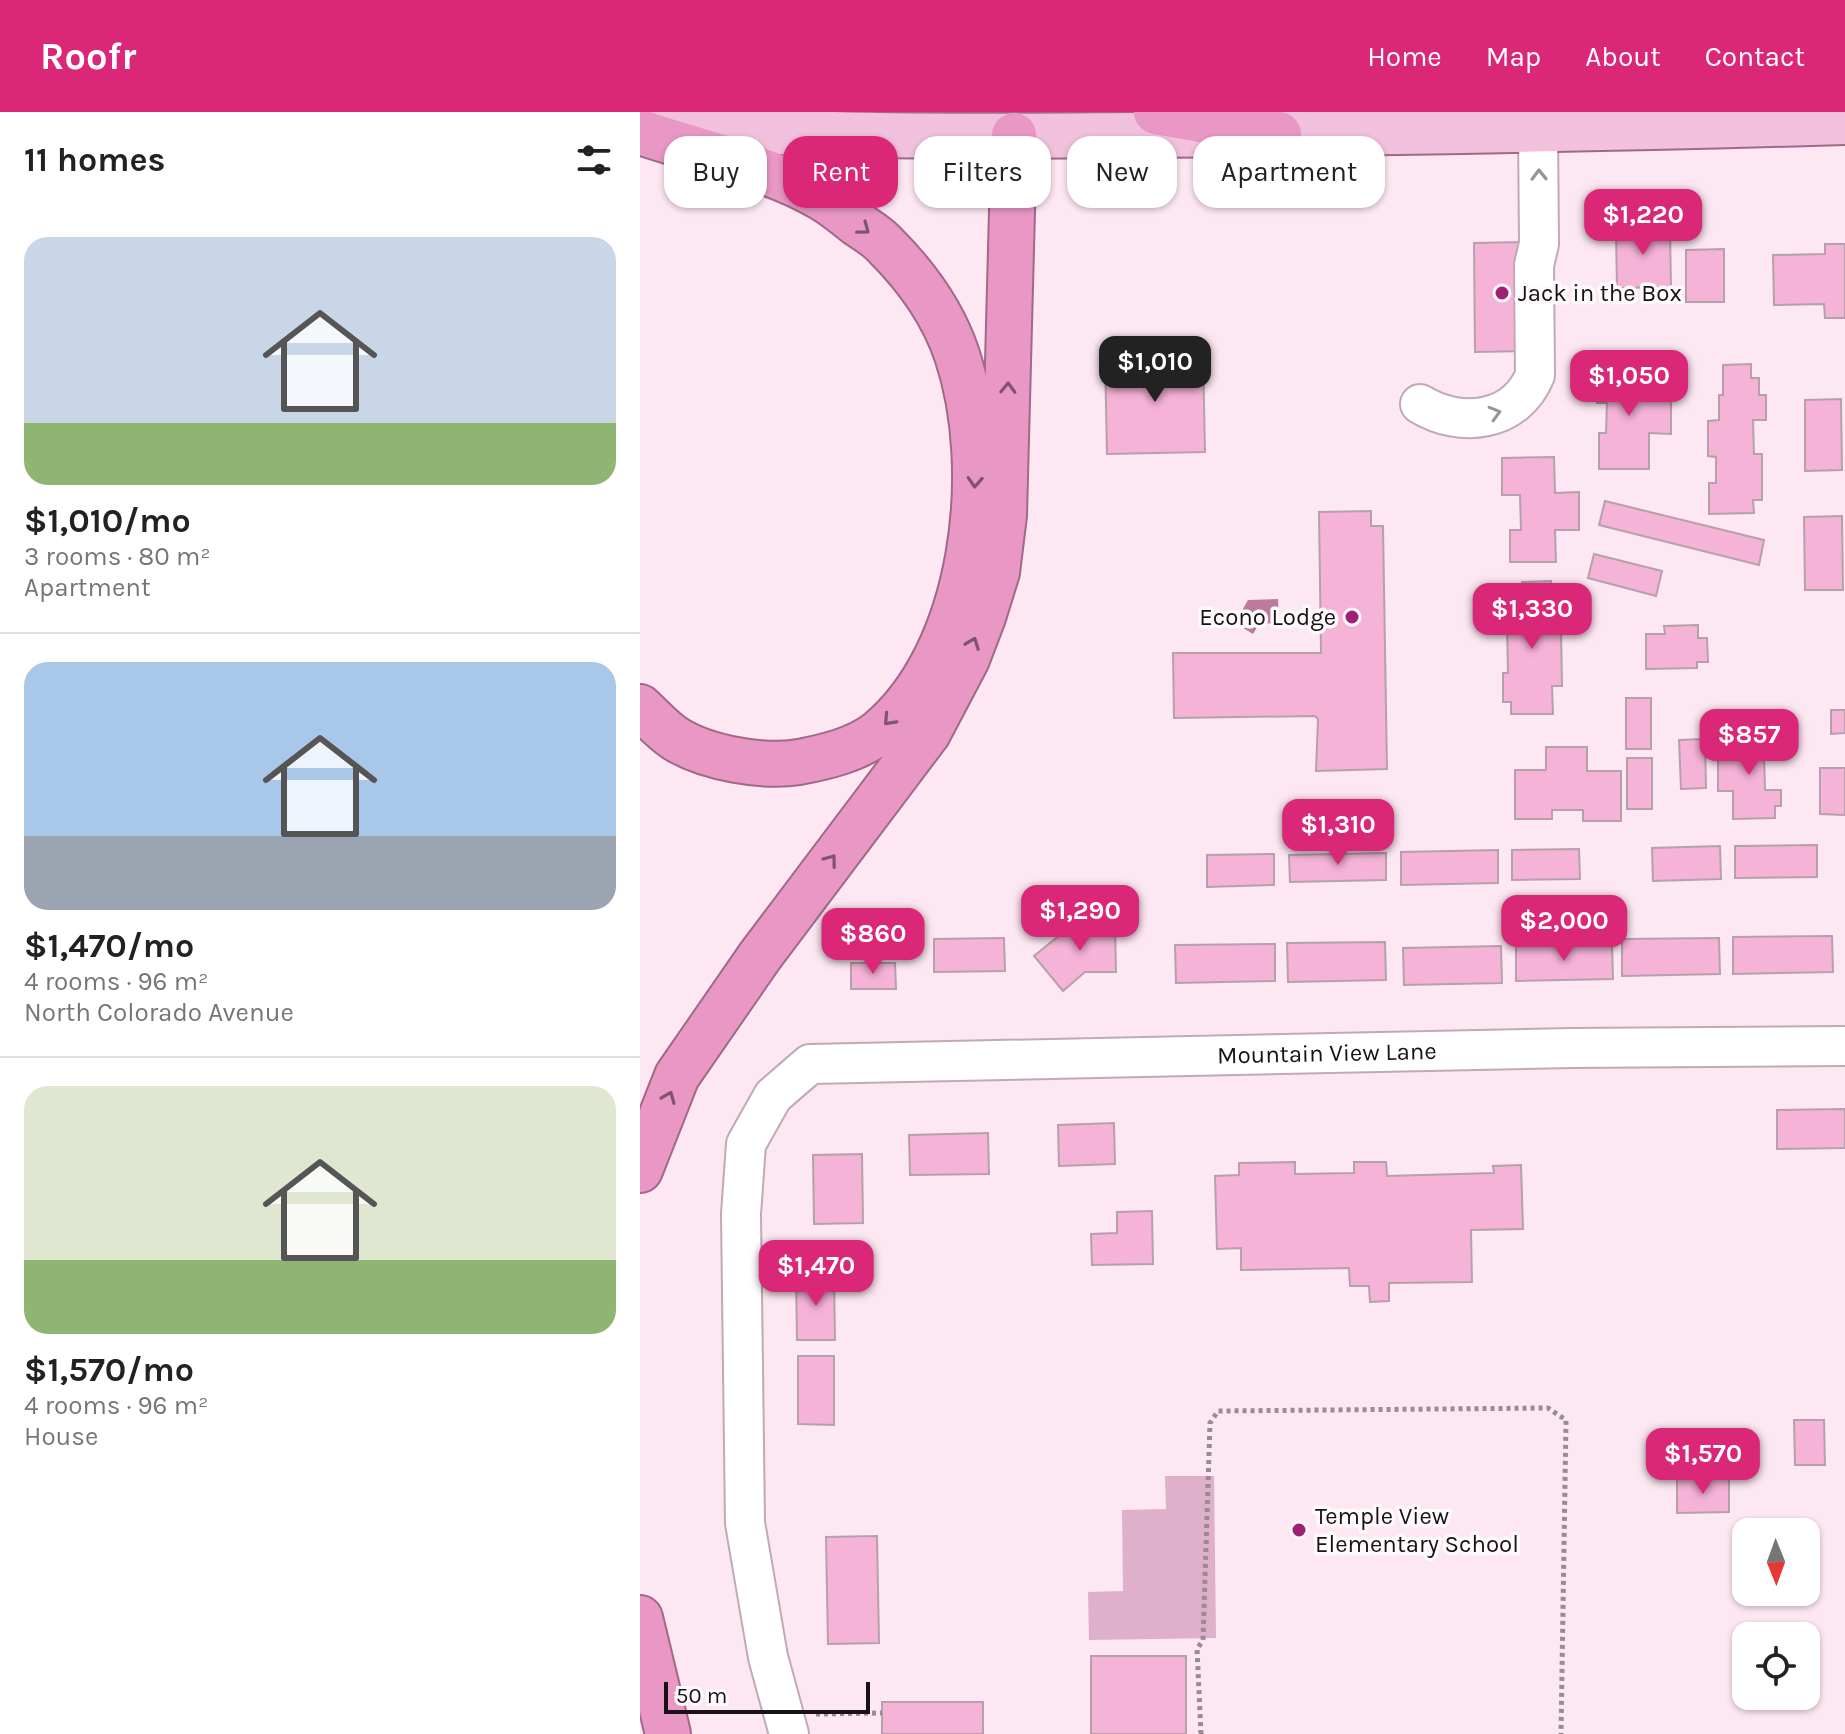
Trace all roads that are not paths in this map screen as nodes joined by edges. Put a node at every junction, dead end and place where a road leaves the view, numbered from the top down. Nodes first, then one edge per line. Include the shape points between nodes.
1 (1156, 112) edge
2 (640, 122) edge
3 (1448, 122) edge
4 (1845, 122) edge
5 (1538, 130) junction
6 (640, 132) edge
7 (1279, 134) junction
8 (1014, 135) junction
9 (1420, 404) dead end
10 (640, 707) edge
11 (1845, 1046) edge
12 (640, 1170) edge
13 (640, 1618) edge
14 (640, 1718) edge
15 (804, 1729) edge
16 (645, 1734) edge
17 (668, 1734) edge

1 - 7 highway
2 - 8 main road via 779,133
3 - 5 main road
3 - 7 main road
4 - 5 main road
9 -> 5 street via 1451,417 1477,417 1515,406 1529,390 1535,375
6 -> 10 highway via 777,177 822,198 884,243 930,297 957,355 976,471 970,552 949,624 922,684 876,734 831,756 778,765 727,759 676,739
7 - 8 main road
12 -> 8 highway via 677,1076 928,733 983,617 997,572 1004,515
11 - 15 street, Mountain View Lane via 810,1064 773,1096 746,1144 741,1214 745,1523 768,1657
13 - 17 highway
14 - 16 highway

